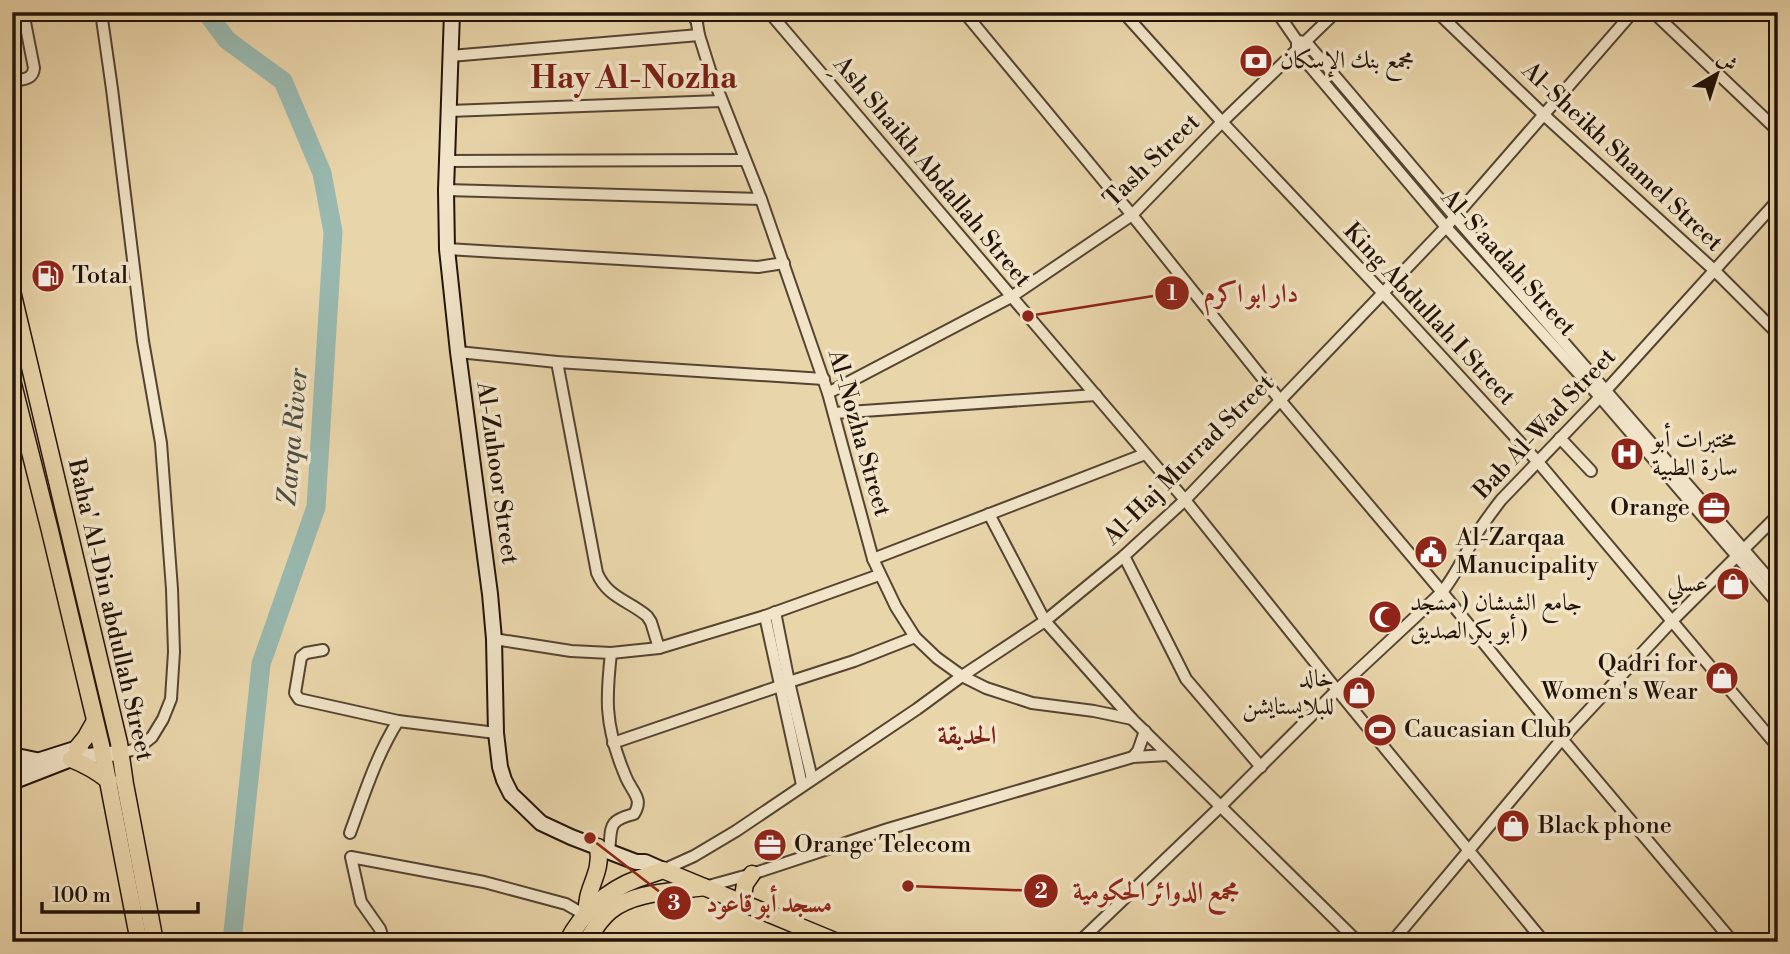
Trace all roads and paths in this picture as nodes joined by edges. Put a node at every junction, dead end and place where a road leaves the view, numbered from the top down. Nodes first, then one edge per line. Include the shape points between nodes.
1 (23, 12) edge
2 (101, 12) edge
3 (452, 12) edge
4 (710, 12) edge
5 (769, 12) edge
6 (964, 12) edge
7 (1123, 12) edge
8 (1277, 12) edge
9 (1336, 12) edge
10 (1437, 12) edge
11 (1633, 12) edge
12 (1653, 12) edge
13 (695, 16) edge
14 (699, 35) junction
15 (1300, 45) junction
16 (450, 55) junction
17 (12, 81) edge
18 (721, 101) junction
19 (449, 111) junction
20 (1544, 115) junction
21 (1222, 122) junction
22 (1778, 131) edge
23 (745, 160) junction
24 (447, 162) junction
25 (446, 190) junction
26 (761, 199) junction
27 (1778, 200) edge
28 (1132, 215) junction
29 (1455, 217) junction
30 (1446, 226) junction
31 (447, 249) junction
32 (784, 263) junction
33 (1714, 270) junction
34 (12, 291) edge
35 (1383, 293) junction
36 (1011, 296) junction
37 (1778, 334) edge
38 (458, 352) junction
39 (557, 362) junction
40 (824, 379) junction
41 (12, 380) edge
42 (828, 393) junction
43 (1603, 394) junction
44 (1096, 396) junction
45 (1280, 400) junction
46 (834, 412) junction
47 (1560, 438) junction
48 (1146, 454) junction
49 (1538, 462) junction
50 (1591, 471) dead end
51 (1185, 500) junction
52 (989, 514) junction
53 (1778, 514) edge
54 (1741, 553) junction
55 (1124, 556) junction
56 (873, 559) junction
57 (879, 575) junction
58 (1778, 589) edge
59 (1442, 593) junction
60 (1778, 604) edge
61 (770, 614) junction
62 (1045, 621) junction
63 (1671, 622) junction
64 (915, 637) junction
65 (494, 639) junction
66 (659, 648) junction
67 (323, 650) dead end
68 (611, 653) junction
69 (962, 676) junction
70 (784, 684) junction
71 (1337, 690) junction
72 (1132, 719) junction
73 (95, 721) junction
74 (398, 722) junction
75 (1145, 731) junction
76 (496, 733) junction
77 (1562, 739) junction
78 (613, 743) junction
79 (1778, 747) edge
80 (120, 748) junction
81 (101, 749) junction
82 (74, 753) junction
83 (12, 755) edge
84 (1168, 755) junction
85 (1133, 757) junction
86 (38, 760) junction
87 (1261, 766) junction
88 (12, 769) edge
89 (108, 781) junction
90 (12, 782) edge
91 (807, 782) junction
92 (1221, 806) junction
93 (350, 833) dead end
94 (603, 849) junction
95 (1469, 851) junction
96 (658, 872) junction
97 (752, 874) junction
98 (705, 887) junction
99 (685, 890) junction
100 (742, 902) junction
101 (586, 913) junction
102 (139, 942) edge
103 (155, 942) edge
104 (384, 942) edge
105 (567, 942) edge
106 (586, 942) edge
107 (809, 942) edge
108 (837, 942) edge
109 (1079, 942) edge
110 (1358, 942) edge
111 (1392, 942) edge
112 (1544, 942) edge
113 (1733, 942) edge

1 - 17 street via 34,72 27,79
2 - 80 street via 143,341 161,443 174,652 171,699 163,719 137,749
3 - 16 main road, Al-Zuhoor Street
4 - 13 street
5 - 36 street, ِِAsh Shaikh Abdallah Street
6 - 28 street
7 - 21 street, King Abdullah I Street
8 - 15 street, Al-S'aadah Street
9 - 15 street, Tash Street
10 - 20 street, Al-Sheikh Shamel Street
11 - 20 street, Al-Haj Murrad Street
12 - 22 street
13 - 14 street, Al-Nozha Street
14 - 16 street
14 - 18 street, Al-Nozha Street
15 - 21 street, Tash Street
15 - 29 street, Al-S'aadah Street
15 - 30 street, Al-S'aadah Street
16 - 19 main road, Al-Zuhoor Street
18 - 19 street
18 - 23 street, Al-Nozha Street
19 - 24 main road, Al-Zuhoor Street
20 - 29 street, Al-Haj Murrad Street
20 - 33 street, Al-Sheikh Shamel Street
21 - 28 street, Tash Street
21 - 35 street, King Abdullah I Street
23 - 24 street
23 - 26 street, Al-Nozha Street
24 - 25 main road, Al-Zuhoor Street
25 - 26 street
25 - 31 main road, Al-Zuhoor Street
26 - 32 street, Al-Nozha Street
27 - 33 street, Bab Al-Wad Street
28 - 36 street, Tash Street
28 - 45 street
29 - 30 street, Al-Haj Murrad Street
29 - 43 street, Al-S'aadah Street
30 - 35 street, Al-Haj Murrad Street
30 - 43 street, Al-S'aadah Street
31 - 32 street via 758,267
31 - 38 main road, Al-Zuhoor Street
32 - 40 street, Al-Nozha Street
33 - 37 street, Al-Sheikh Shamel Street
33 - 43 street, Bab Al-Wad Street
34 - 80 main road, Baha' Al-Din abdullah Street
35 - 45 street, Al-Haj Murrad Street
35 - 49 street, King Abdullah I Street
36 - 42 street, Tash Street
36 - 44 street, ِِAsh Shaikh Abdallah Street
38 - 39 street
38 - 65 main road, Al-Zuhoor Street
39 - 40 street
39 - 66 street via 597,573 607,590 647,616
40 - 42 street, Al-Nozha Street
41 - 73 main road, Baha' Al-Din abdullah Street
42 - 46 street, Al-Nozha Street
43 - 47 street, Bab Al-Wad Street
43 - 54 street, Al-S'aadah Street
44 - 46 street
44 - 48 street, ِِAsh Shaikh Abdallah Street
45 - 51 street, Al-Haj Murrad Street
45 - 59 street
46 - 56 street, Al-Nozha Street
47 - 49 street, Bab Al-Wad Street
47 - 50 street
48 - 51 street, ِِAsh Shaikh Abdallah Street
48 - 52 street
49 - 59 street, Bab Al-Wad Street via 1488,517
49 - 63 street, King Abdullah I Street
51 - 55 street, Al-Haj Murrad Street
51 - 71 street, ِِAsh Shaikh Abdallah Street
52 - 56 street
52 - 62 street
53 - 54 street
54 - 58 street, Al-S'aadah Street
54 - 60 street, Al-S'aadah Street
54 - 63 street
55 - 62 street, Al-Haj Murrad Street
55 - 87 street via 1186,679
56 - 57 street, Al-Nozha Street
57 - 61 street
57 - 64 street, Al-Nozha Street
59 - 71 street, Bab Al-Wad Street
59 - 77 street
61 - 66 street
61 - 70 street
62 - 69 street, Al-Haj Murrad Street
62 - 72 street
63 - 77 street
63 - 79 street, King Abdullah I Street
64 - 69 street, Al-Nozha Street
64 - 70 street
65 - 68 street
65 - 76 main road, Al-Zuhoor Street
66 - 68 street
67 - 74 street via 301,657 296,697
68 - 78 street via 608,708
69 - 72 street, Al-Nozha Street via 1032,703
69 - 91 street, Al-Haj Murrad Street
70 - 78 street
70 - 91 street
71 - 87 street, Bab Al-Wad Street
71 - 95 street, ِِAsh Shaikh Abdallah Street
72 - 75 street
73 - 81 main road, Baha' Al-Din abdullah Street
73 - 82 main road
74 - 76 street
74 - 93 street via 376,761
75 - 84 street
75 - 85 street
76 - 94 main road, Al-Zuhoor Street via 504,780 520,804 541,823
77 - 95 street
77 - 113 street
78 - 94 street via 639,803 634,814 618,818 612,825
80 - 81 main road
80 - 103 main road, Baha' Al-Din abdullah Street
81 - 82 main road
81 - 89 main road, Baha' Al-Din abdullah Street
82 - 86 main road
82 - 89 main road
82 - 90 main road
83 - 86 main road
84 - 85 street
84 - 92 street
85 - 97 street
86 - 88 main road
87 - 92 street, Bab Al-Wad Street
89 - 102 main road, Baha' Al-Din abdullah Street
91 - 96 street, Al-Haj Murrad Street via 736,831
92 - 109 street, Bab Al-Wad Street
92 - 110 street
94 - 96 main road, Al-Zuhoor Street via 645,862
94 - 101 main road
95 - 111 street
95 - 112 street, ِِAsh Shaikh Abdallah Street
96 - 98 main road
96 - 99 main road
96 - 101 main road via 622,886
97 - 98 street
97 - 100 main road
98 - 99 main road
98 - 100 main road
99 - 106 main road via 626,901 609,912
99 - 107 main road
100 - 108 main road
101 - 104 street via 484,881 351,857 361,902
101 - 105 main road

